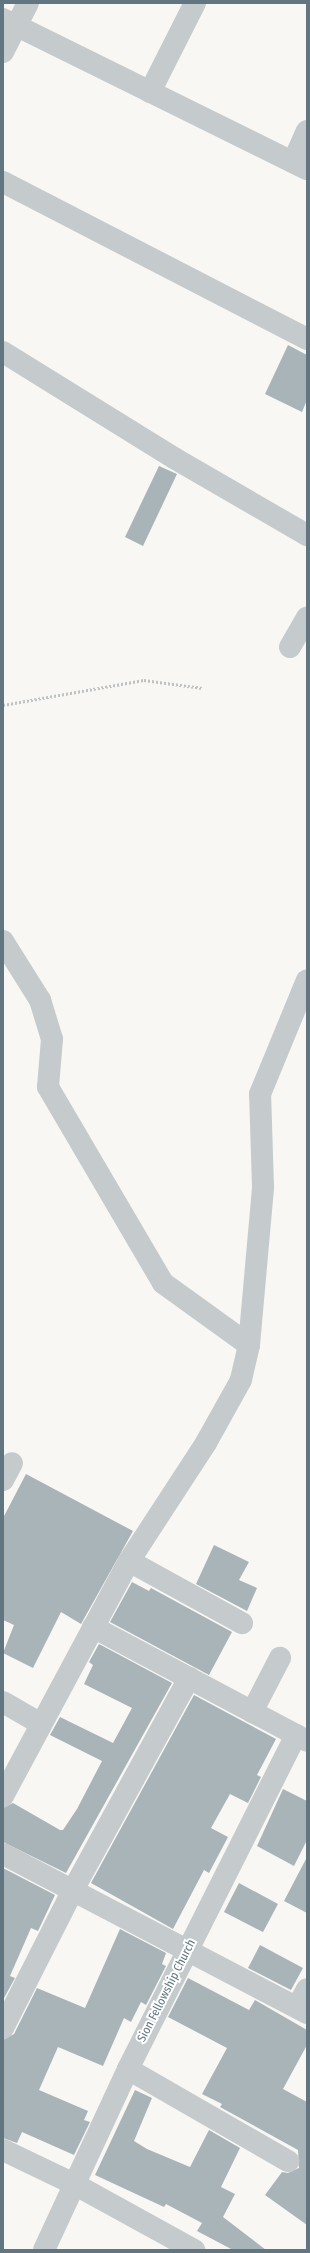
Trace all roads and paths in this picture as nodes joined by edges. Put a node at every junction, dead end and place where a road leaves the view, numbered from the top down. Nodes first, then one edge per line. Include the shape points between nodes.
1 (28, 3) edge
2 (196, 3) edge
3 (10, 23) edge
4 (3, 52) edge
5 (150, 92) junction
6 (307, 131) edge
7 (300, 165) edge
8 (3, 182) edge
9 (307, 339) edge
10 (3, 352) edge
11 (307, 535) edge
12 (307, 617) edge
13 (290, 647) dead end
14 (202, 688) dead end
15 (3, 705) edge
16 (3, 941) edge
17 (307, 980) edge
18 (249, 1345) junction
19 (130, 1561) junction
20 (242, 1623) dead end
21 (93, 1627) junction
22 (280, 1658) dead end
23 (189, 1678) junction
24 (3, 1702) edge
25 (252, 1712) junction
26 (41, 1724) junction
27 (302, 1738) edge
28 (3, 1796) edge
29 (3, 1854) edge
30 (73, 1890) junction
31 (188, 1950) junction
32 (304, 2003) edge
33 (3, 2028) edge
34 (128, 2069) junction
35 (3, 2150) edge
36 (288, 2161) dead end
37 (76, 2185) junction
38 (44, 2250) edge
39 (194, 2250) edge

1 - 3 street
2 - 5 street
3 - 4 street
3 - 5 street
5 - 7 street
6 - 7 street
8 - 9 street
10 - 11 street via 174,458
12 - 13 street
14 - 15 path via 144,680
16 - 18 street via 40,1000 52,1039 48,1087 163,1283
17 - 18 street via 260,1094 262,1187
18 - 19 street via 241,1380 206,1443
19 - 20 street
19 - 21 street
21 - 23 street
21 - 26 street
22 - 25 street
23 - 25 street
23 - 30 street
24 - 26 street
25 - 27 street
26 - 28 street
27 - 31 street, Sion Fellowship Church
29 - 30 street
30 - 31 street
30 - 33 street
31 - 32 street
31 - 34 street, Sion Fellowship Church
34 - 36 street
34 - 37 street, Sion Fellowship Church
35 - 37 street
37 - 38 street, Sion Fellowship Church
37 - 39 street

